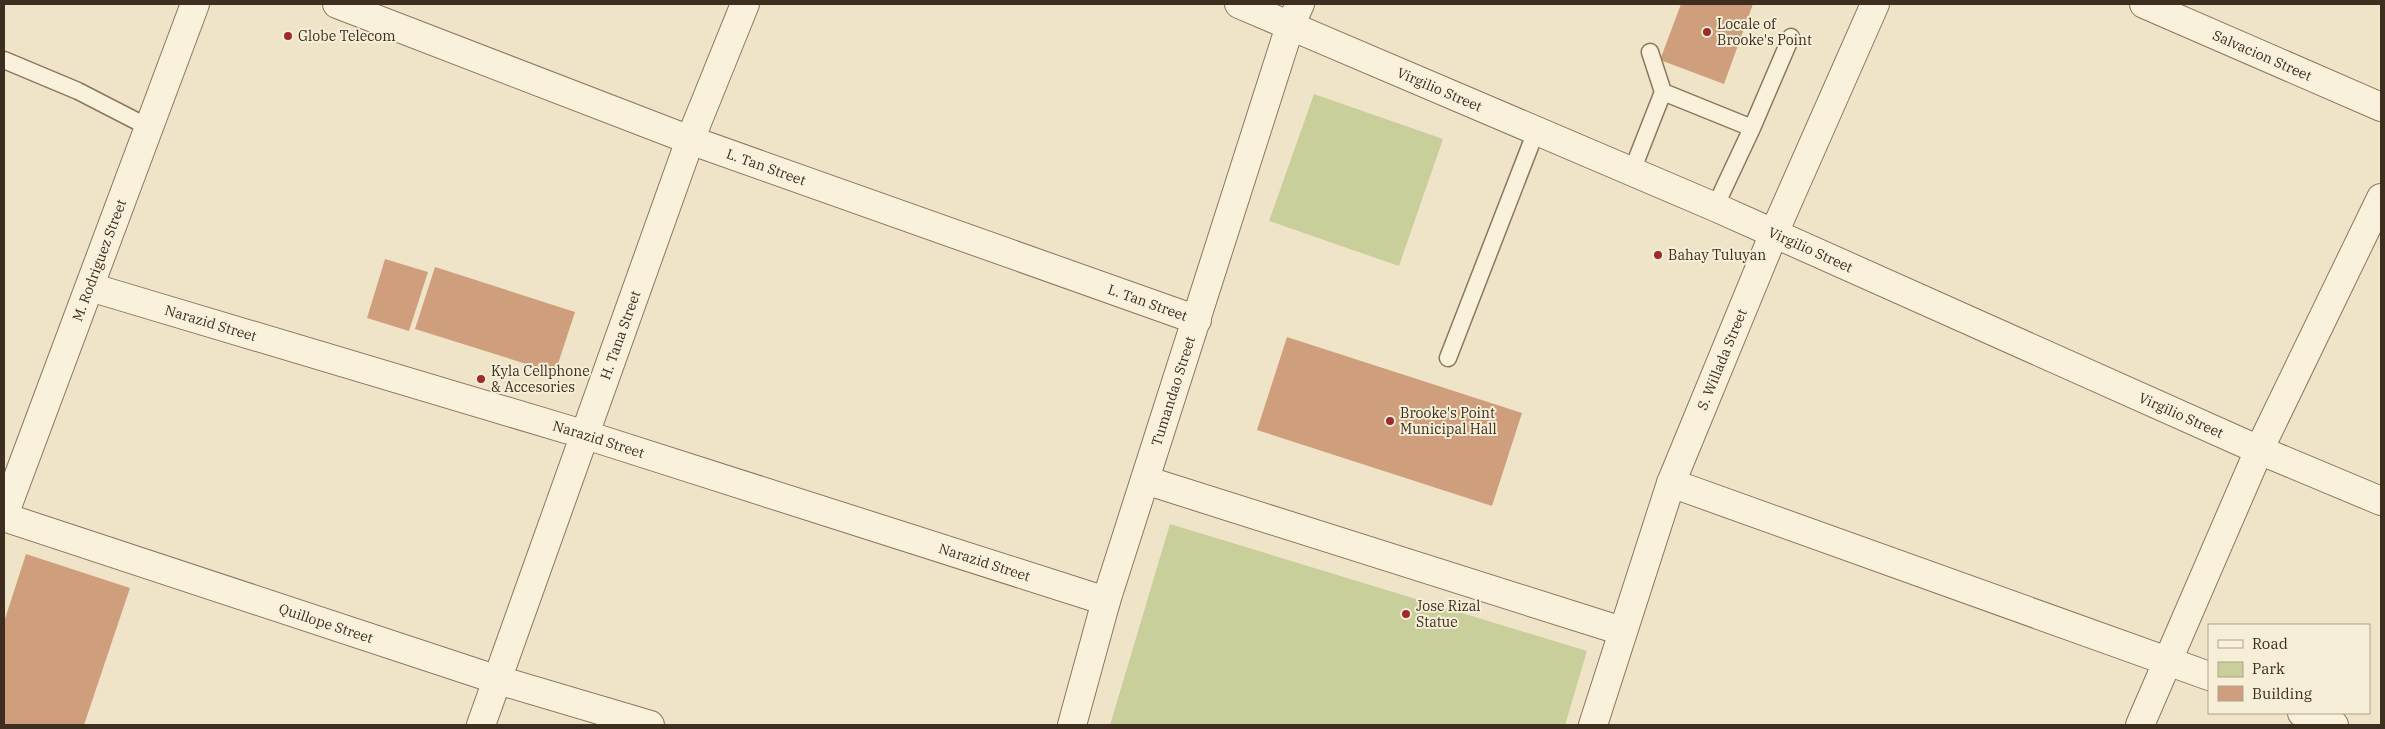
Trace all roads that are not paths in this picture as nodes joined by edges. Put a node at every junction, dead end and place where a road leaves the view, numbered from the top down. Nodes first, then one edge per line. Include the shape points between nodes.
1 (195, 4) edge
2 (337, 4) edge
3 (745, 4) edge
4 (1238, 4) edge
5 (1875, 4) edge
6 (2144, 4) edge
7 (1295, 15) edge
8 (1791, 37) dead end
9 (1650, 52) dead end
10 (4, 60) edge
11 (1663, 92) junction
12 (2381, 107) edge
13 (148, 126) junction
14 (1752, 128) junction
15 (1536, 131) junction
16 (690, 140) junction
17 (1632, 171) junction
18 (2381, 198) edge
19 (1715, 207) junction
20 (1774, 233) junction
21 (90, 287) junction
22 (1198, 320) junction
23 (1448, 358) dead end
24 (586, 435) junction
25 (2260, 450) junction
26 (1145, 480) junction
27 (1671, 483) junction
28 (2381, 501) edge
29 (4, 516) edge
30 (1106, 602) junction
31 (1622, 631) junction
32 (2168, 660) junction
33 (2208, 676) edge
34 (498, 680) junction
35 (2305, 714) edge
36 (482, 725) edge
37 (650, 725) edge
38 (1072, 725) edge
39 (1593, 725) edge
40 (2140, 725) edge
41 (2334, 725) edge

1 - 13 street, M. Rodriguez Street
2 - 16 street, L. Tan Street
3 - 16 street, H. Tana Street
4 - 7 street, Virgilio Street
5 - 20 street, S. Willada Street
6 - 12 street, Salvacion Street
7 - 15 street, Virgilio Street
7 - 22 street, Tumandao Street
8 - 14 lane
9 - 11 lane
10 - 13 lane via 78,91
11 - 14 lane
11 - 17 lane
13 - 21 street, M. Rodriguez Street
14 - 19 lane
15 - 17 street, Virgilio Street
15 - 23 lane
16 - 22 street, L. Tan Street
16 - 24 street, H. Tana Street
17 - 19 street, Virgilio Street
18 - 25 street
19 - 20 street, Virgilio Street
20 - 25 street, Virgilio Street
20 - 27 street, S. Willada Street
21 - 24 street, Narazid Street
21 - 29 street, M. Rodriguez Street
22 - 26 street, Tumandao Street
24 - 30 street, Narazid Street
24 - 34 street, H. Tana Street
25 - 28 street, Virgilio Street
25 - 32 street
26 - 30 street, Tumandao Street
26 - 31 street
27 - 31 street, S. Willada Street
27 - 32 street
29 - 34 street, Quillope Street
30 - 38 street, Tumandao Street
31 - 39 street, S. Willada Street
32 - 33 street
32 - 40 street
34 - 36 street, H. Tana Street
34 - 37 street, Quillope Street
35 - 41 street

